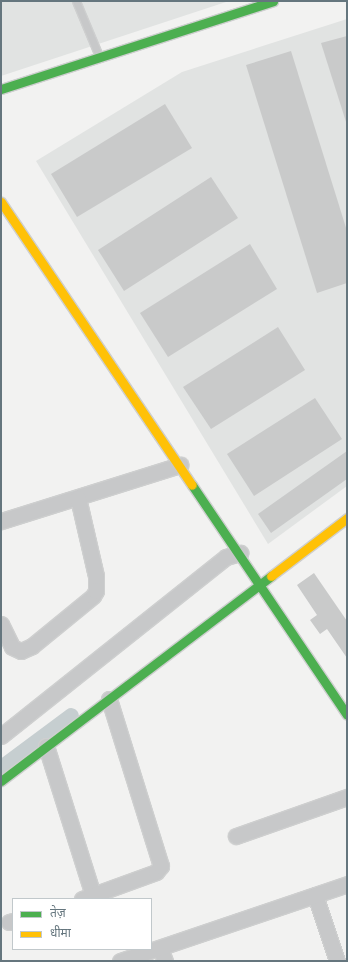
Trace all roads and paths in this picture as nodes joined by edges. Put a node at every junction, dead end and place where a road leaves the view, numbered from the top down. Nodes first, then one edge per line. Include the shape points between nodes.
1 (76, 1) edge
2 (273, 1) edge
3 (99, 57) junction
4 (1, 89) edge
5 (1, 202) edge
6 (180, 465) junction
7 (78, 498) junction
8 (347, 518) edge
9 (1, 521) edge
10 (240, 553) junction
11 (258, 582) junction
12 (1, 624) edge
13 (109, 699) junction
14 (347, 715) edge
15 (1, 736) edge
16 (46, 746) junction
17 (1, 781) edge
18 (347, 797) edge
19 (236, 836) dead end
20 (347, 884) edge
21 (316, 895) junction
22 (88, 897) edge
23 (162, 954) edge
24 (120, 961) edge
25 (337, 961) edge

1 - 3 lane
2 - 3 street
3 - 4 street
5 - 6 street
6 - 7 street
6 - 10 street
7 - 9 street
7 - 12 street via 96,576 96,591 93,596 32,646 21,651 12,647
8 - 11 street
10 - 11 street
10 - 15 street via 226,557
11 - 13 street
11 - 14 street
13 - 16 street
13 - 22 street via 161,866 156,872
16 - 17 street
16 - 22 street
18 - 19 street
20 - 21 street
21 - 23 street
21 - 25 street
23 - 24 street

